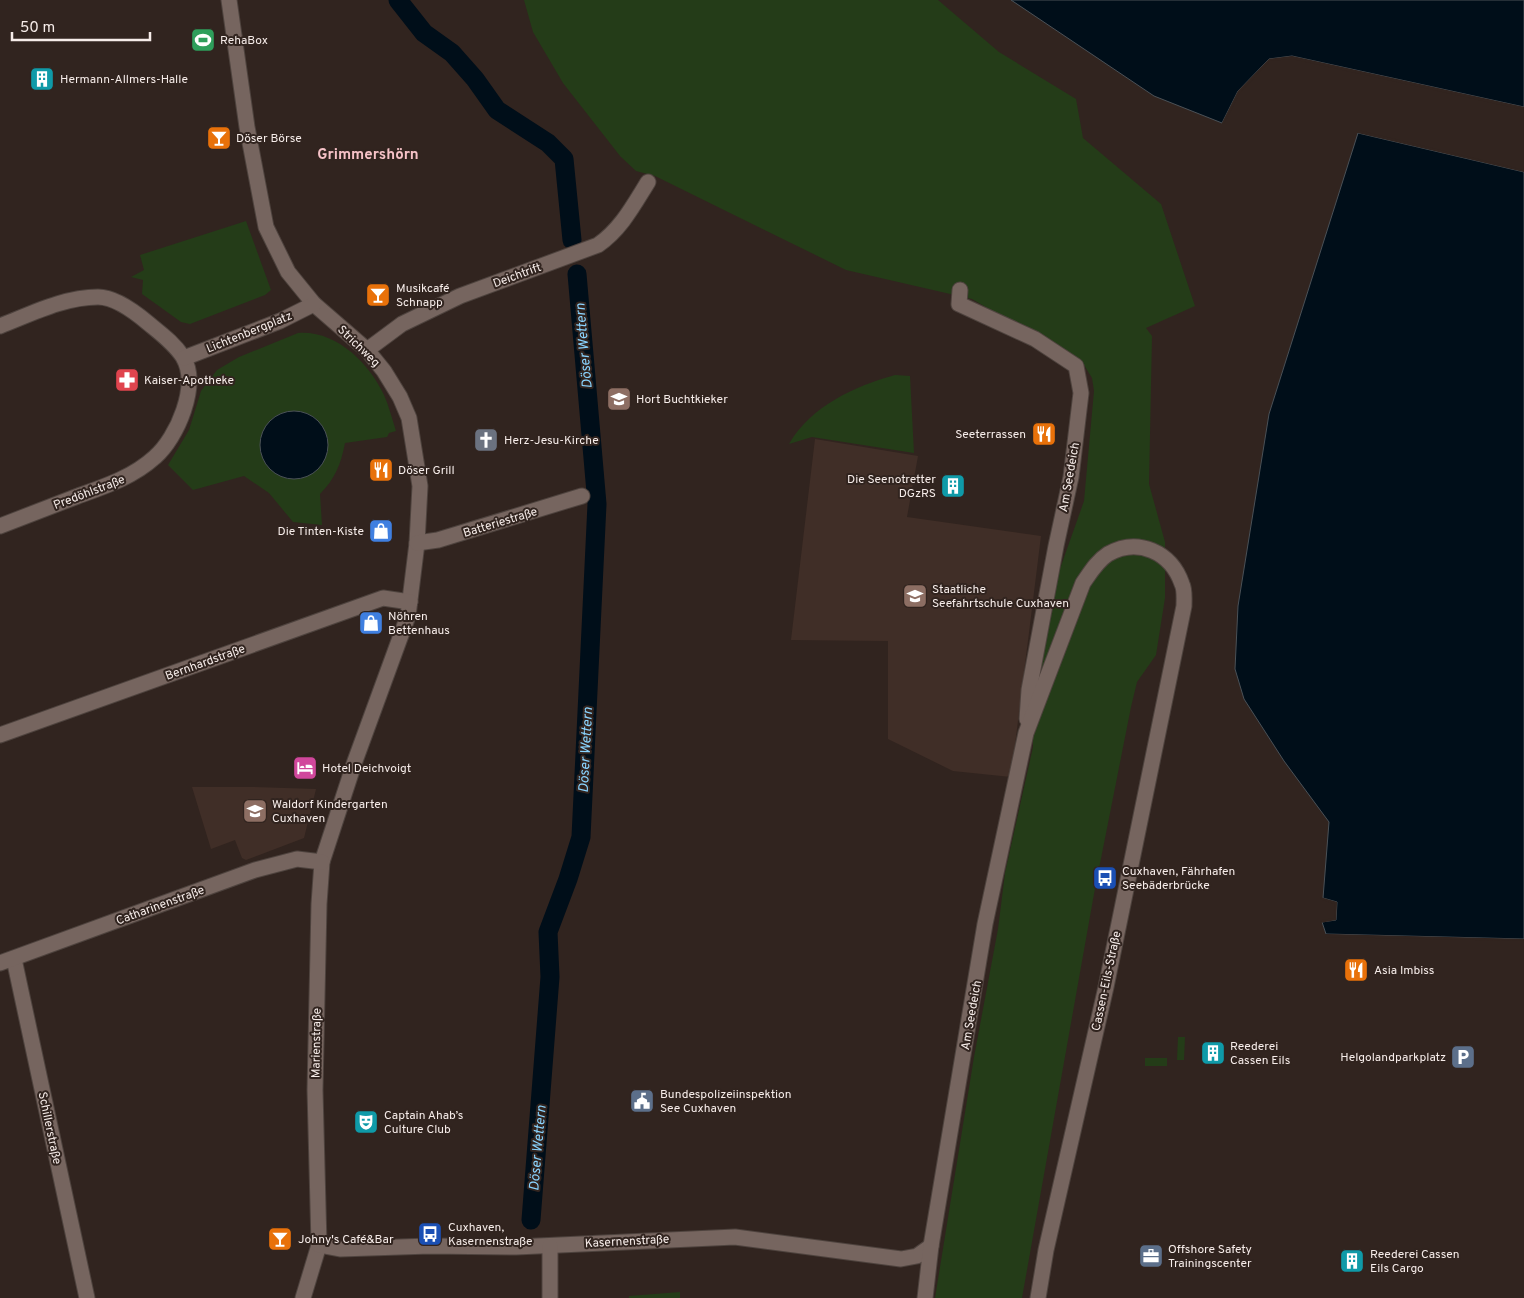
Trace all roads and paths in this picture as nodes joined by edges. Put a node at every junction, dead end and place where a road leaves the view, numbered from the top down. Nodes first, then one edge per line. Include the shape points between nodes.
1 (229, 0) edge
2 (648, 182) dead end
3 (960, 290) dead end
4 (314, 304) junction
5 (0, 326) edge
6 (367, 350) junction
7 (184, 358) junction
8 (582, 496) dead end
9 (0, 526) edge
10 (417, 543) junction
11 (410, 602) junction
12 (1174, 664) joint
13 (1026, 733) junction
14 (0, 735) edge
15 (345, 790) joint
16 (322, 862) junction
17 (7, 961) edge
18 (319, 1245) junction
19 (550, 1246) junction
20 (931, 1246) junction
21 (87, 1298) edge
22 (303, 1298) edge
23 (550, 1298) edge
24 (925, 1298) edge
25 (1038, 1298) edge

1 - 4 street, Strichweg via 248,134 266,227 288,272
2 - 6 street, Deichtrift via 613,234 598,245 460,296 402,324
3 - 13 street, Am Seedeich via 959,304 1035,339 1076,366 1081,393 1071,477 1029,690
4 - 6 street, Strichweg
4 - 7 street, Lichtenbergplatz via 280,321
5 - 7 street via 69,300 100,297 140,316
6 - 10 street, Strichweg via 384,371 409,418 420,486
7 - 9 street, Predöhlstraße via 189,376 183,415 173,437 156,456 130,476
8 - 10 street, Batteriestraße via 438,540
10 - 11 street, Strichweg
11 - 14 street, Bernhardstraße via 383,598
11 - 15 street, Strichweg via 403,636
12 - 13 street, Am Seedeich via 1184,606 1183,585 1174,567 1163,556 1151,549 1121,548 1107,555 1083,583
12 - 25 street, Cassen-Eils-Straße
13 - 20 street, Am Seedeich via 985,924
15 - 16 street, Marienstraße
16 - 17 street, Catharinenstraße via 297,860 255,870
16 - 18 street, Marienstraße via 315,1090
17 - 21 street, Schillerstraße
18 - 19 street, Kasernenstraße via 340,1249
18 - 22 street, Marienstraße
19 - 20 street, Kasernenstraße via 735,1237 901,1259 918,1256
19 - 23 street
20 - 24 street, Am Seedeich

